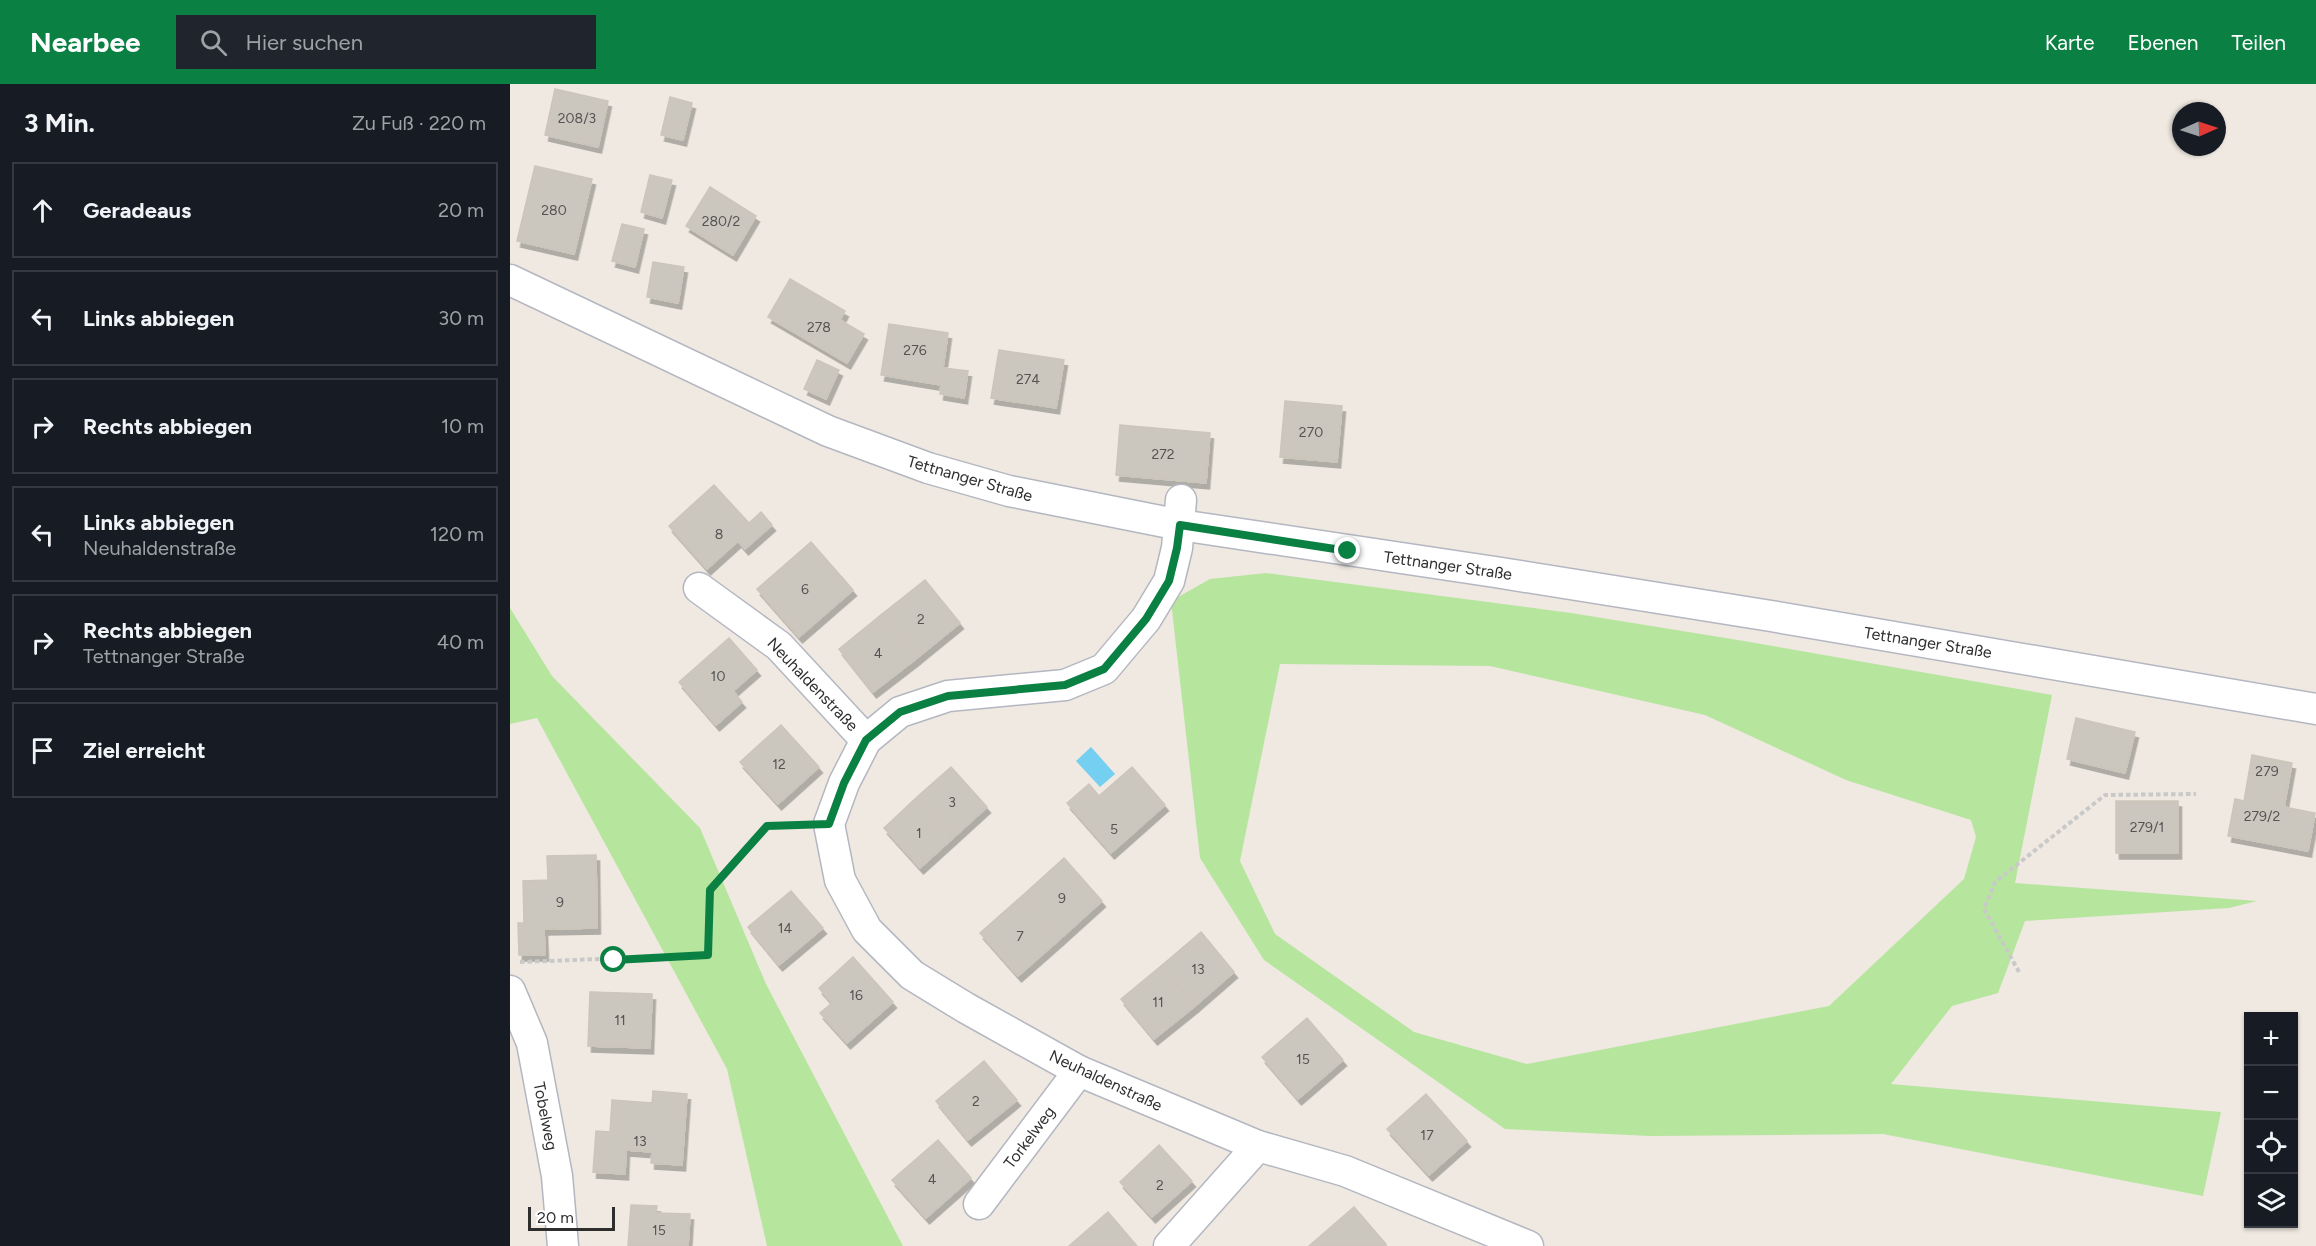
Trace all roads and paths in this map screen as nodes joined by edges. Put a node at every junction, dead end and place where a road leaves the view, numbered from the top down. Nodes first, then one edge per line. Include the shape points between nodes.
1 (510, 280) edge
2 (1180, 512) junction
3 (699, 588) dead end
4 (2316, 709) edge
5 (866, 740) junction
6 (2196, 794) dead end
7 (829, 824) junction
8 (510, 962) edge
9 (2019, 972) dead end
10 (510, 992) edge
11 (1079, 1071) junction
12 (1258, 1146) junction
13 (980, 1204) dead end
14 (563, 1246) edge
15 (1170, 1246) edge
16 (1528, 1246) edge

1 - 2 street, Tettnanger Straße via 828,431 928,468 1008,491
2 - 4 street, Tettnanger Straße
2 - 5 street, Neuhaldenstraße via 1169,581 1146,619 1104,669 1065,685 948,696 900,712
3 - 5 street, Neuhaldenstraße via 779,646
5 - 7 street, Neuhaldenstraße
6 - 9 path via 2105,795 1995,882 1984,909
7 - 8 path via 767,826 710,890 708,955
7 - 11 street, Neuhaldenstraße via 840,880 867,930 912,975
10 - 14 street, Tobelweg via 532,1043 557,1176
11 - 12 street, Neuhaldenstraße
11 - 13 street, Torkelweg
12 - 15 street
12 - 16 street, Neuhaldenstraße via 1345,1171

